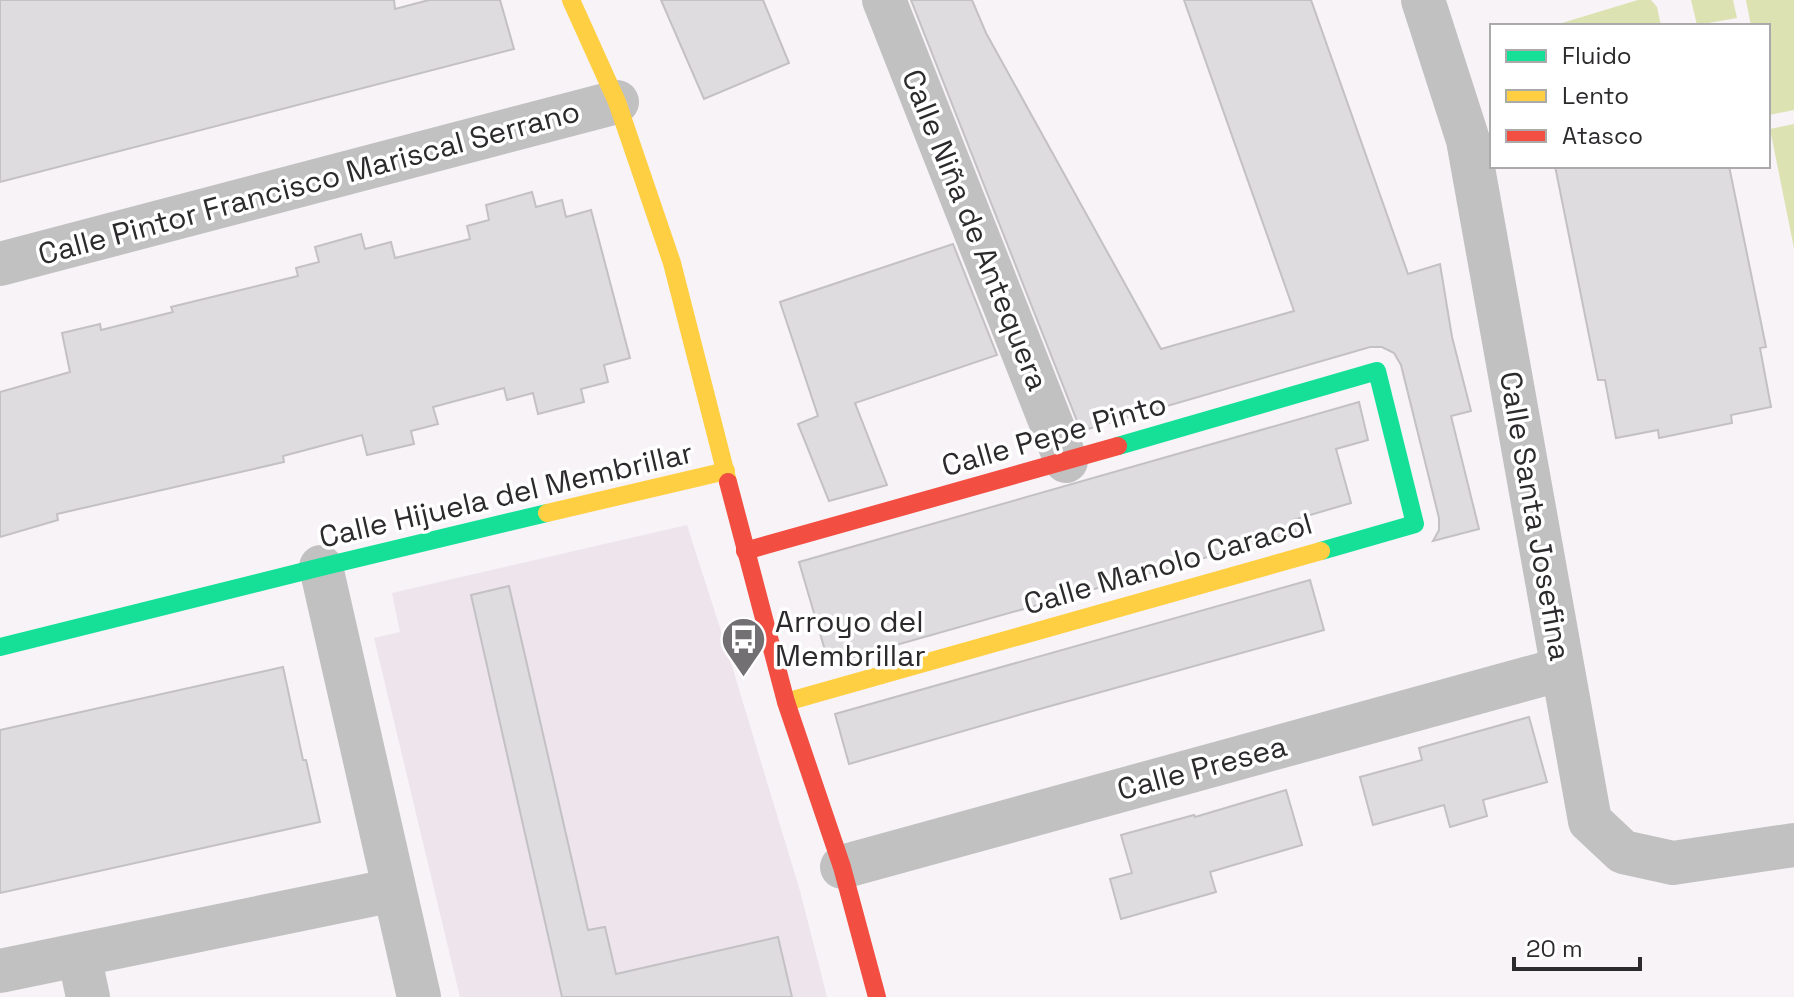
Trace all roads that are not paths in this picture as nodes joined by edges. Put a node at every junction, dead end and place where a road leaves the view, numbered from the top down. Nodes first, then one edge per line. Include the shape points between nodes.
1 (571, 0) edge
2 (884, 0) edge
3 (1423, 0) edge
4 (617, 102) junction
5 (0, 264) edge
6 (1377, 371) joint
7 (1066, 461) junction
8 (726, 471) junction
9 (745, 551) junction
10 (321, 567) junction
11 (0, 647) edge
12 (1562, 669) junction
13 (786, 702) junction
14 (1794, 845) edge
15 (842, 867) junction
16 (394, 890) junction
17 (79, 955) junction
18 (0, 971) edge
19 (88, 997) edge
20 (419, 997) edge
21 (877, 997) edge

1 - 4 street
2 - 7 street, Calle Niña de Antequera
3 - 12 street, Calle Santa Josefina via 1468,140
4 - 5 street, Calle Pintor Francisco Mariscal Serrano
4 - 8 street via 672,263
6 - 7 street, Calle Pepe Pinto
6 - 13 street, Calle Manolo Caracol via 1415,524
7 - 9 street, Calle Pepe Pinto
8 - 9 street, Calle Hijuela del Membrillar
8 - 10 street, Calle Hijuela del Membrillar
9 - 13 street, Calle Hijuela del Membrillar
10 - 11 street, Calle Hijuela del Membrillar
10 - 16 street
12 - 14 street, Calle Santa Josefina via 1590,821 1623,852 1673,863
12 - 15 street, Calle Presea
13 - 15 street, Calle Hijuela del Membrillar
15 - 21 street, Calle Hijuela del Membrillar
16 - 17 street
16 - 20 street
17 - 18 street
17 - 19 street

